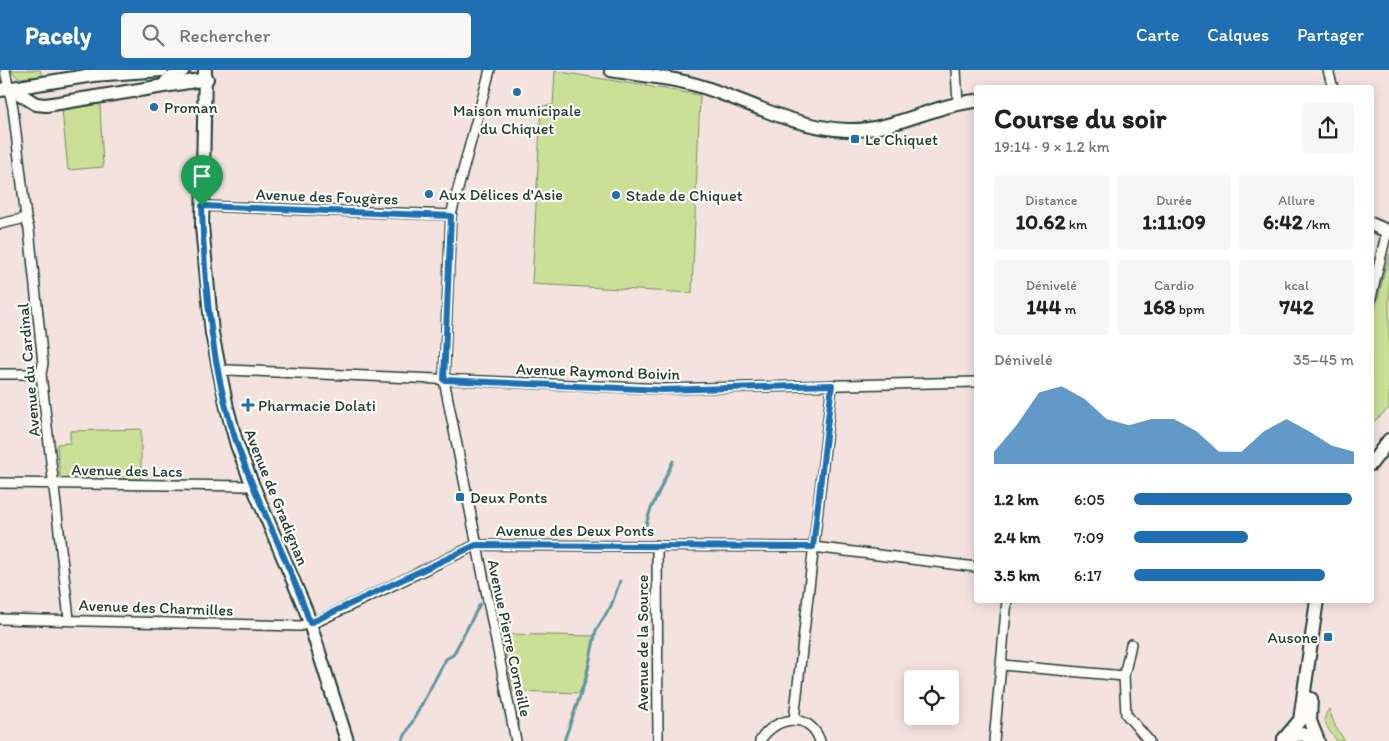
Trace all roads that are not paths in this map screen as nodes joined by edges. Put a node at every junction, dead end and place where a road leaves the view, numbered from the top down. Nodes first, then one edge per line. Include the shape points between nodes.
1 (5, 70) edge
2 (162, 70) edge
3 (183, 70) edge
4 (490, 70) edge
5 (611, 70) edge
6 (956, 70) edge
7 (1328, 70) edge
8 (207, 73) edge
9 (159, 85) junction
10 (1332, 85) edge
11 (5, 89) edge
12 (974, 102) edge
13 (958, 104) junction
14 (202, 206) junction
15 (451, 216) junction
16 (26, 218) junction
17 (0, 224) edge
18 (1374, 225) edge
19 (1388, 232) edge
20 (1374, 286) edge
21 (219, 372) junction
22 (0, 374) edge
23 (42, 374) junction
24 (444, 380) junction
25 (974, 382) edge
26 (832, 385) junction
27 (1389, 430) edge
28 (1389, 440) edge
29 (1374, 448) edge
30 (1374, 460) edge
31 (0, 483) edge
32 (55, 484) junction
33 (253, 486) junction
34 (476, 545) junction
35 (657, 545) junction
36 (813, 547) junction
37 (974, 567) edge
38 (1007, 603) edge
39 (1317, 603) edge
40 (1323, 603) edge
41 (0, 618) edge
42 (69, 620) junction
43 (310, 623) junction
44 (1130, 644) dead end
45 (1002, 665) junction
46 (1124, 676) junction
47 (794, 720) junction
48 (1283, 740) edge
49 (347, 741) edge
50 (516, 741) edge
51 (658, 741) edge
52 (760, 741) edge
53 (820, 741) edge
54 (994, 741) edge
55 (1149, 741) edge
56 (1318, 741) edge

1 - 11 street, Avenue du Cardinal
2 - 11 main road via 93,75
3 - 9 main road
4 - 15 street, Avenue Pierre Corneille
5 - 13 main road via 692,83 771,114 848,131 870,129
6 - 13 street
7 - 10 street
8 - 9 main road
8 - 14 main road, Avenue de Gradignan
9 - 11 main road via 46,105 36,104
11 - 16 street, Avenue du Cardinal
12 - 13 main road
14 - 15 street, Avenue des Fougères
14 - 21 main road, Avenue de Gradignan via 212,333
15 - 24 street, Avenue Pierre Corneille
16 - 17 street
16 - 23 street, Avenue du Cardinal
18 - 19 main road
19 - 20 street
21 - 24 street, Avenue Raymond Boivin
21 - 33 main road, Avenue de Gradignan via 237,445
22 - 23 street
23 - 32 street, Avenue du Cardinal
24 - 26 street, Avenue Raymond Boivin via 663,390
24 - 34 street, Avenue Pierre Corneille
25 - 26 street, Avenue Raymond Boivin
26 - 36 street
27 - 29 main road
28 - 30 main road
31 - 32 street, Avenue des Lacs
32 - 33 street, Avenue des Lacs
32 - 42 street, Avenue du Cardinal
33 - 43 main road, Avenue de Gradignan
34 - 35 street, Avenue des Deux Ponts
34 - 43 street, Avenue des Deux Ponts
34 - 50 street, Avenue Pierre Corneille
35 - 36 street, Avenue des Deux Ponts
35 - 51 street, Avenue de la Source
36 - 37 street, Avenue des Deux Ponts
36 - 47 street
38 - 45 street
39 - 48 main road via 1300,720
40 - 56 main road via 1310,714
41 - 42 street, Avenue des Charmilles
42 - 43 street, Avenue des Charmilles via 300,626
43 - 49 main road, Avenue de Gradignan
44 - 46 street
45 - 46 street
45 - 54 street
46 - 55 street via 1126,714
47 - 52 street via 772,726
47 - 53 street via 810,726
48 - 56 main road via 1302,734

